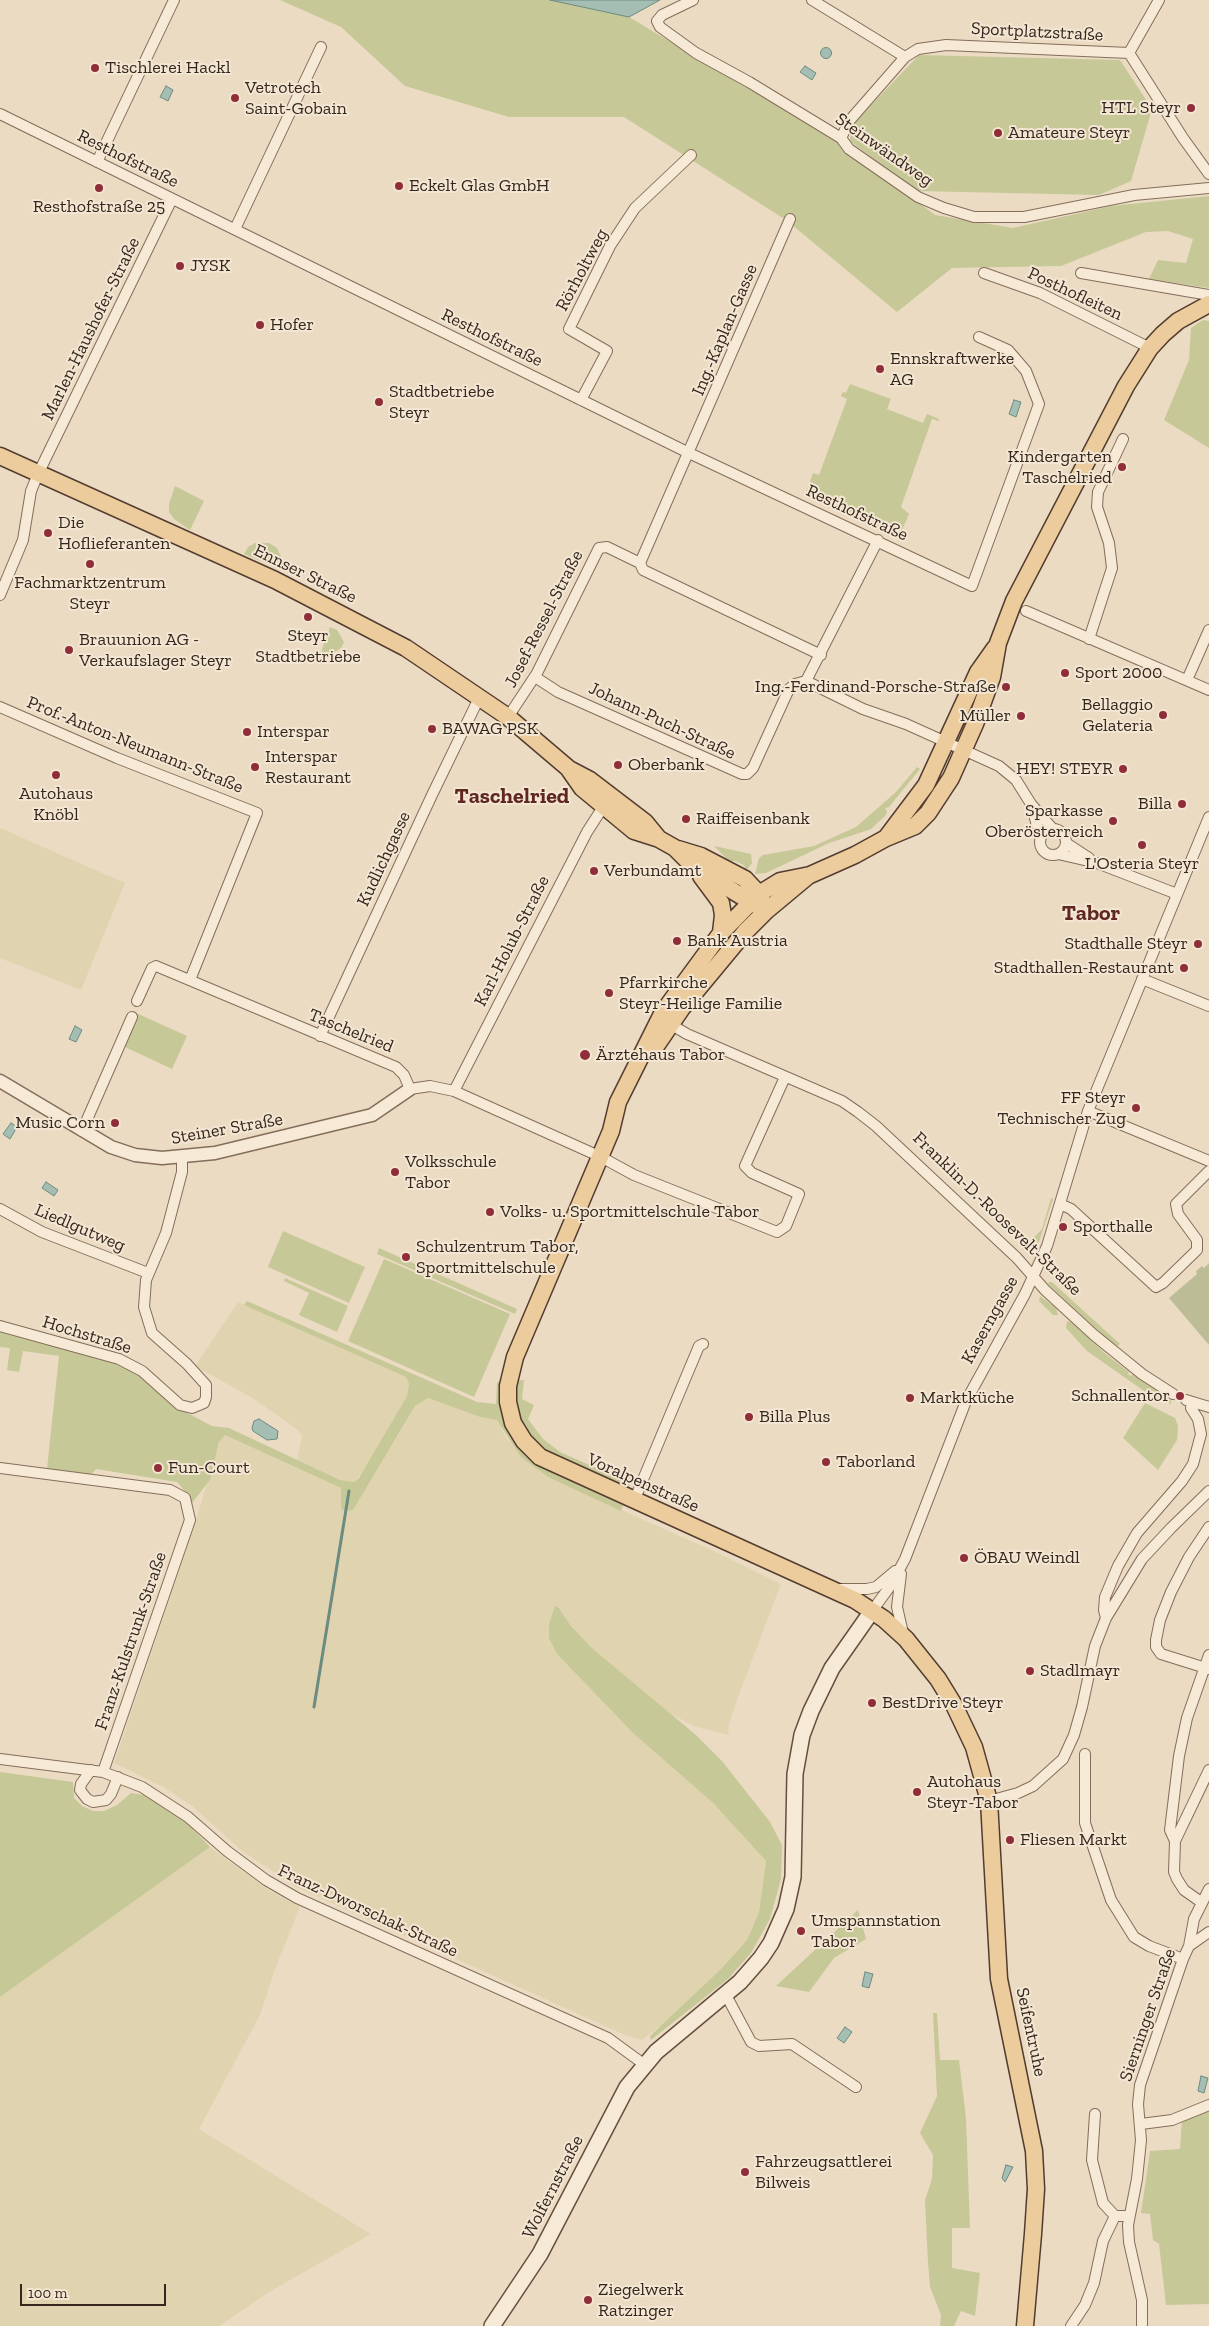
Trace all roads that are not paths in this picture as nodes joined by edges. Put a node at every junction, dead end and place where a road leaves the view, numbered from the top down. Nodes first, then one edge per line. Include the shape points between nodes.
1 (174, 0) edge
2 (693, 0) edge
3 (812, 0) edge
4 (1159, 0) edge
5 (321, 47) dead end
6 (1129, 53) junction
7 (905, 58) junction
8 (0, 114) edge
9 (841, 138) junction
10 (690, 155) dead end
11 (97, 162) junction
12 (1209, 174) edge
13 (1209, 188) edge
14 (172, 199) junction
15 (790, 219) dead end
16 (235, 230) junction
17 (984, 273) dead end
18 (1081, 273) dead end
19 (1209, 295) edge
20 (1209, 304) edge
21 (978, 337) dead end
22 (1150, 348) junction
23 (581, 400) junction
24 (1123, 439) dead end
25 (690, 453) junction
26 (0, 456) edge
27 (38, 474) junction
28 (878, 540) junction
29 (640, 563) junction
30 (0, 595) edge
31 (1020, 606) junction
32 (1209, 630) edge
33 (1089, 639) junction
34 (998, 643) junction
35 (821, 655) junction
36 (535, 677) junction
37 (1187, 680) junction
38 (806, 682) junction
39 (1209, 690) edge
40 (480, 696) junction
41 (0, 707) edge
42 (508, 717) junction
43 (947, 742) junction
44 (964, 750) junction
45 (568, 768) junction
46 (1031, 804) junction
47 (603, 807) junction
48 (1209, 817) edge
49 (1052, 828) junction
50 (1040, 837) junction
51 (886, 838) junction
52 (659, 839) junction
53 (1066, 843) junction
54 (675, 848) junction
55 (1058, 854) junction
56 (1096, 863) junction
57 (695, 868) junction
58 (810, 874) junction
59 (1177, 894) junction
60 (754, 897) junction
61 (766, 911) junction
62 (721, 933) junction
63 (1142, 979) junction
64 (190, 980) junction
65 (137, 1001) dead end
66 (1209, 1006) edge
67 (132, 1017) dead end
68 (670, 1024) junction
69 (320, 1036) junction
70 (785, 1077) junction
71 (0, 1081) edge
72 (410, 1089) junction
73 (454, 1092) junction
74 (1088, 1112) junction
75 (82, 1130) junction
76 (612, 1131) junction
77 (182, 1157) junction
78 (601, 1157) junction
79 (1209, 1161) edge
80 (1209, 1171) edge
81 (1060, 1204) junction
82 (0, 1209) edge
83 (148, 1273) junction
84 (1033, 1276) junction
85 (0, 1326) edge
86 (703, 1344) dead end
87 (1173, 1394) dead end
88 (1209, 1407) edge
89 (0, 1468) edge
90 (1209, 1491) edge
91 (634, 1500) junction
92 (1209, 1527) edge
93 (905, 1559) junction
94 (831, 1589) junction
95 (872, 1611) junction
96 (1106, 1618) junction
97 (906, 1639) junction
98 (1209, 1655) edge
99 (1207, 1668) edge
100 (974, 1747) joint
101 (1085, 1754) dead end
102 (0, 1759) edge
103 (91, 1770) junction
104 (1209, 1770) edge
105 (103, 1772) junction
106 (118, 1777) junction
107 (988, 1802) junction
108 (1176, 1841) junction
109 (1209, 1889) edge
110 (1199, 1905) junction
111 (1209, 1932) edge
112 (1189, 1946) junction
113 (1183, 1959) junction
114 (726, 1995) junction
115 (645, 2065) junction
116 (856, 2087) dead end
117 (1209, 2105) edge
118 (1095, 2114) dead end
119 (1141, 2124) junction
120 (1115, 2216) junction
121 (1128, 2216) junction
122 (492, 2326) edge
123 (1025, 2326) edge
124 (1071, 2326) edge
125 (1142, 2326) edge

1 - 11 street
2 - 9 street, Steinwändweg via 657,21 665,32
3 - 7 street
4 - 6 street
5 - 16 street
6 - 7 street, Sportplatzstraße via 946,45 918,49
6 - 12 street
7 - 9 street, Sportplatzstraße via 850,120
8 - 11 street, Resthofstraße
9 - 13 street, Steinwändweg via 849,149 918,197 974,217 1041,215 1134,195
10 - 23 street, Rörholtweg via 635,208 610,246 569,330 607,351
11 - 14 street, Resthofstraße
14 - 16 street, Resthofstraße
14 - 27 street, Marlen-Haushofer-Straße
15 - 25 street, Ing.-Kaplan-Gasse
16 - 23 street, Resthofstraße
17 - 22 street, Posthofleiten via 1040,293
18 - 19 street
20 - 22 main road via 1178,321
21 - 28 street, Resthofstraße via 1008,350 1026,371 1039,404 972,586
22 - 31 main road via 1126,386
23 - 25 street, Resthofstraße
24 - 33 street via 1098,492 1097,507 1109,542 1112,568
25 - 28 street, Resthofstraße
25 - 29 street
26 - 27 main road, Ennser Straße
27 - 30 street via 31,491 23,540
27 - 40 main road, Ennser Straße via 223,556 358,622 406,648
28 - 35 street, Johann-Puch-Straße
29 - 35 street via 643,570
29 - 36 street, Josef-Ressel-Straße via 607,547 599,548
31 - 33 street
31 - 34 main road
32 - 37 street
33 - 37 street
34 - 43 main road via 978,672
34 - 44 main road via 992,678
35 - 38 street, Johann-Puch-Straße
36 - 38 street, Johann-Puch-Straße via 558,692 742,774 753,768 789,689
36 - 42 street, Josef-Ressel-Straße
37 - 39 street
38 - 43 street
40 - 42 main road, Ennser Straße
40 - 69 street, Kudlichgasse
41 - 64 street, Prof.-Anton-Neumann-Straße via 117,758 258,812
42 - 45 main road, Ennser Straße
43 - 44 street
43 - 51 main road via 926,785
44 - 46 street via 1012,775
44 - 51 main road via 948,784 928,813 915,826
45 - 47 main road, Ennser Straße via 582,788
45 - 52 main road, Ennser Straße via 590,780 644,822
46 - 49 street
46 - 50 street
47 - 52 main road, Ennser Straße via 634,831
47 - 73 street, Karl-Holub-Straße via 591,824
48 - 59 street, Kaserngasse
49 - 50 street
49 - 53 street via 1063,833
50 - 55 street via 1041,849 1052,855
51 - 58 main road
52 - 54 main road, Ennser Straße
53 - 55 street
53 - 56 street
54 - 57 main road, Ennser Straße
54 - 60 main road, Ennser Straße via 701,856 746,879
55 - 56 street
56 - 59 street
57 - 60 main road, Ennser Straße
57 - 62 main road via 721,903
58 - 60 main road via 780,881
58 - 61 main road
59 - 63 street, Kaserngasse
60 - 61 main road, Ennser Straße
60 - 62 main road
61 - 68 main road
62 - 76 main road via 655,1025 618,1102
63 - 66 street
63 - 74 street, Kaserngasse
64 - 65 street, Taschelried via 154,966
64 - 69 street, Taschelried
67 - 75 street
68 - 70 street, Franklin-D.-Roosevelt-Straße
68 - 76 main road via 647,1063 629,1105
69 - 72 street, Taschelried via 396,1066
70 - 78 street via 745,1168 799,1194 783,1230 777,1232 754,1224 634,1175
70 - 84 street, Franklin-D.-Roosevelt-Straße via 842,1101 876,1126 1018,1258
71 - 75 street, Steiner Straße
72 - 73 street via 430,1086
72 - 77 street, Steiner Straße via 372,1115 236,1148
73 - 78 street
74 - 79 street
74 - 81 street, Kaserngasse
75 - 77 street, Steiner Straße via 111,1147 134,1155
76 - 78 main road
77 - 83 street, Hochstraße via 182,1172 166,1233
78 - 91 main road, Voralpenstraße via 515,1357 510,1372 508,1402 518,1432 540,1457
80 - 81 street via 1176,1204 1178,1214 1197,1240 1197,1250 1156,1286 1071,1208
81 - 84 street, Kaserngasse
82 - 83 street, Liedlgutweg via 42,1232
83 - 85 street, Hochstraße via 144,1299 149,1327 206,1386 204,1403 196,1407 180,1405 142,1372 119,1359
84 - 87 street, Franklin-D.-Roosevelt-Straße via 1107,1346
84 - 93 street, Kaserngasse via 966,1401
86 - 91 street via 699,1346
88 - 96 street via 1189,1401 1200,1426 1200,1443 1187,1474 1147,1520 1118,1566 1105,1597
89 - 105 street, Franz-Kulstrunk-Straße via 170,1490 185,1498 190,1520
90 - 96 street via 1142,1559
91 - 94 main road, Voralpenstraße
92 - 99 street via 1171,1592 1156,1640 1161,1654
93 - 94 street, Kaserngasse via 876,1587
93 - 95 street, Kaserngasse
93 - 97 street, Kaserngasse via 896,1607
94 - 95 main road, Voralpenstraße
95 - 97 main road, Voralpenstraße
95 - 114 main road, Wolfernstraße via 832,1668 802,1735 795,1774 793,1877 786,1909 762,1958
96 - 107 street via 1095,1646 1077,1725 1063,1758 1033,1786
97 - 100 main road, Voralpenstraße via 946,1691
98 - 99 street
99 - 108 street via 1187,1718 1178,1756 1170,1830
100 - 107 main road, Seifentruhe
101 - 113 street via 1086,1823 1111,1900 1134,1937
102 - 103 street, Franz-Dworschak-Straße
103 - 105 street, Franz-Dworschak-Straße
103 - 106 street via 80,1790 93,1802 106,1800 112,1794
104 - 108 street
105 - 106 street, Franz-Dworschak-Straße
106 - 115 street, Franz-Dworschak-Straße via 163,1799 266,1880 297,1898 608,2038
107 - 123 main road, Seifentruhe via 999,1979 1034,2151 1034,2234
108 - 110 street via 1174,1872 1184,1890
109 - 110 street
110 - 112 street
111 - 112 street, Sierninger Straße
112 - 113 street, Sierninger Straße
113 - 119 street, Sierninger Straße via 1140,2085
114 - 115 main road, Wolfernstraße via 674,2035
114 - 116 street via 751,2042 759,2046 792,2044
115 - 122 main road, Wolfernstraße via 615,2107 540,2254
117 - 119 street via 1172,2120
118 - 120 street via 1092,2160 1103,2203
119 - 121 street, Sierninger Straße via 1138,2179
120 - 121 street
120 - 124 street via 1103,2241 1094,2283
121 - 125 street, Sierninger Straße via 1129,2242 1142,2300

